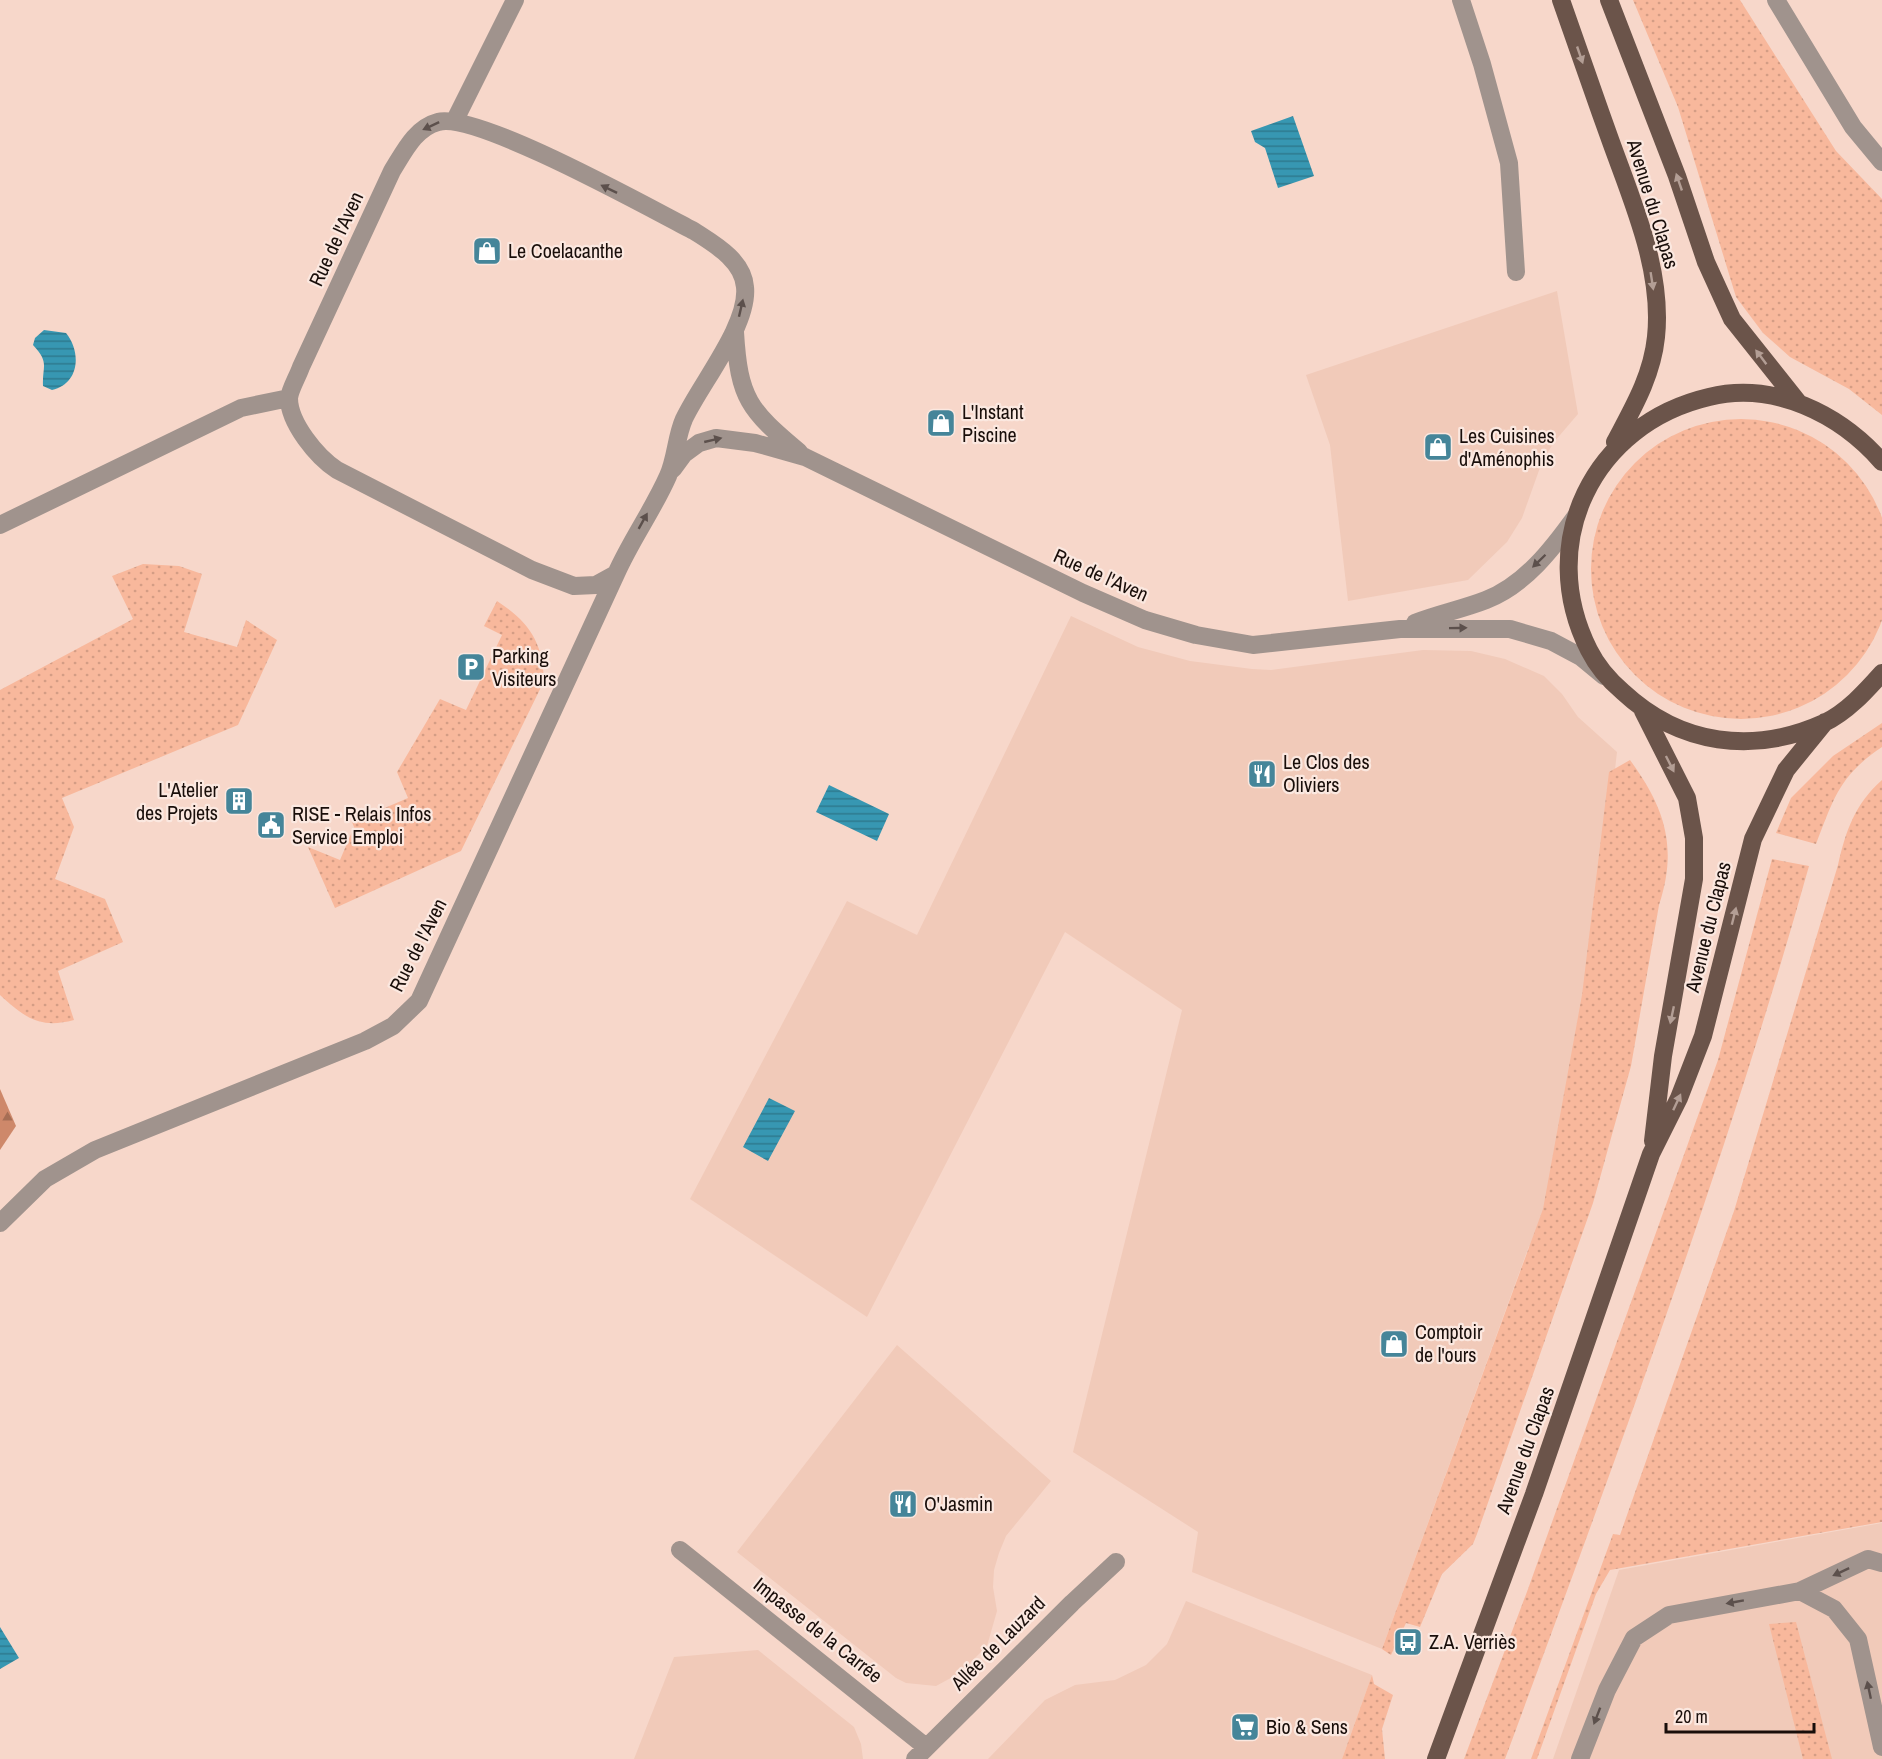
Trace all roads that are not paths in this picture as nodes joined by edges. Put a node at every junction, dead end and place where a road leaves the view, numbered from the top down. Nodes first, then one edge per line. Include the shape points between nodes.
1 (515, 0) edge
2 (1461, 0) edge
3 (1562, 0) edge
4 (1609, 0) edge
5 (1776, 0) edge
6 (455, 120) junction
7 (1882, 162) edge
8 (1516, 273) dead end
9 (735, 332) junction
10 (289, 398) junction
11 (1798, 402) junction
12 (1608, 455) junction
13 (805, 457) junction
14 (1882, 462) edge
15 (669, 475) junction
16 (1576, 516) junction
17 (0, 525) edge
18 (616, 574) junction
19 (1400, 629) junction
20 (1882, 673) edge
21 (1610, 680) junction
22 (1643, 711) junction
23 (1825, 722) junction
24 (1652, 1154) junction
25 (0, 1223) edge
26 (680, 1550) dead end
27 (1116, 1562) dead end
28 (1882, 1563) edge
29 (1800, 1591) junction
30 (1882, 1747) edge
31 (921, 1753) edge
32 (1436, 1759) edge
33 (1580, 1759) edge

1 - 6 street
2 - 8 street via 1509,163
3 -> 12 main road, Avenue du Clapas via 1648,252 1655,297 1656,335 1646,384
11 -> 4 main road, Avenue du Clapas via 1727,309
5 - 7 street via 1853,127
9 -> 6 street, Rue de l'Aven via 746,287 739,267 721,249 694,231 507,137
6 -> 10 street, Rue de l'Aven via 438,121 423,128 408,144 368,222
9 - 13 street, Rue de l'Aven via 737,370 746,395 758,416
9 - 15 street, Rue de l'Aven via 683,421
10 - 17 street via 241,408
10 - 18 street via 308,443 337,470 532,570 574,586 596,585
11 - 12 main road via 1746,393 1685,402 1656,415
11 - 14 main road via 1838,422
12 - 16 main road via 1589,483
15 -> 13 street, Rue de l'Aven via 684,453 716,438 755,443
13 - 19 street, Rue de l'Aven via 1144,620 1253,645
18 -> 15 street, Rue de l'Aven
16 -> 19 street, Rue de l'Aven via 1555,545 1511,586 1488,599
16 - 21 main road via 1568,568 1576,619 1589,652
18 - 25 street, Rue de l'Aven via 418,1002 393,1026 365,1041 95,1150 45,1179
19 -> 21 street, Rue de l'Aven via 1486,627 1530,633 1581,657
20 - 23 main road via 1858,700
21 - 22 main road
22 - 23 main road via 1699,737 1742,742 1785,737
22 -> 24 main road, Avenue du Clapas via 1686,798 1694,838 1694,879 1663,1056
24 -> 23 main road, Avenue du Clapas via 1703,1036 1753,839 1786,770
24 - 32 main road, Avenue du Clapas via 1534,1494
26 - 31 street, Impasse de la Carrée
27 - 31 street, Allée de Lauzard
28 -> 29 street via 1868,1559
30 -> 29 street via 1858,1639 1834,1609
29 -> 33 street via 1669,1615 1634,1638 1607,1690

